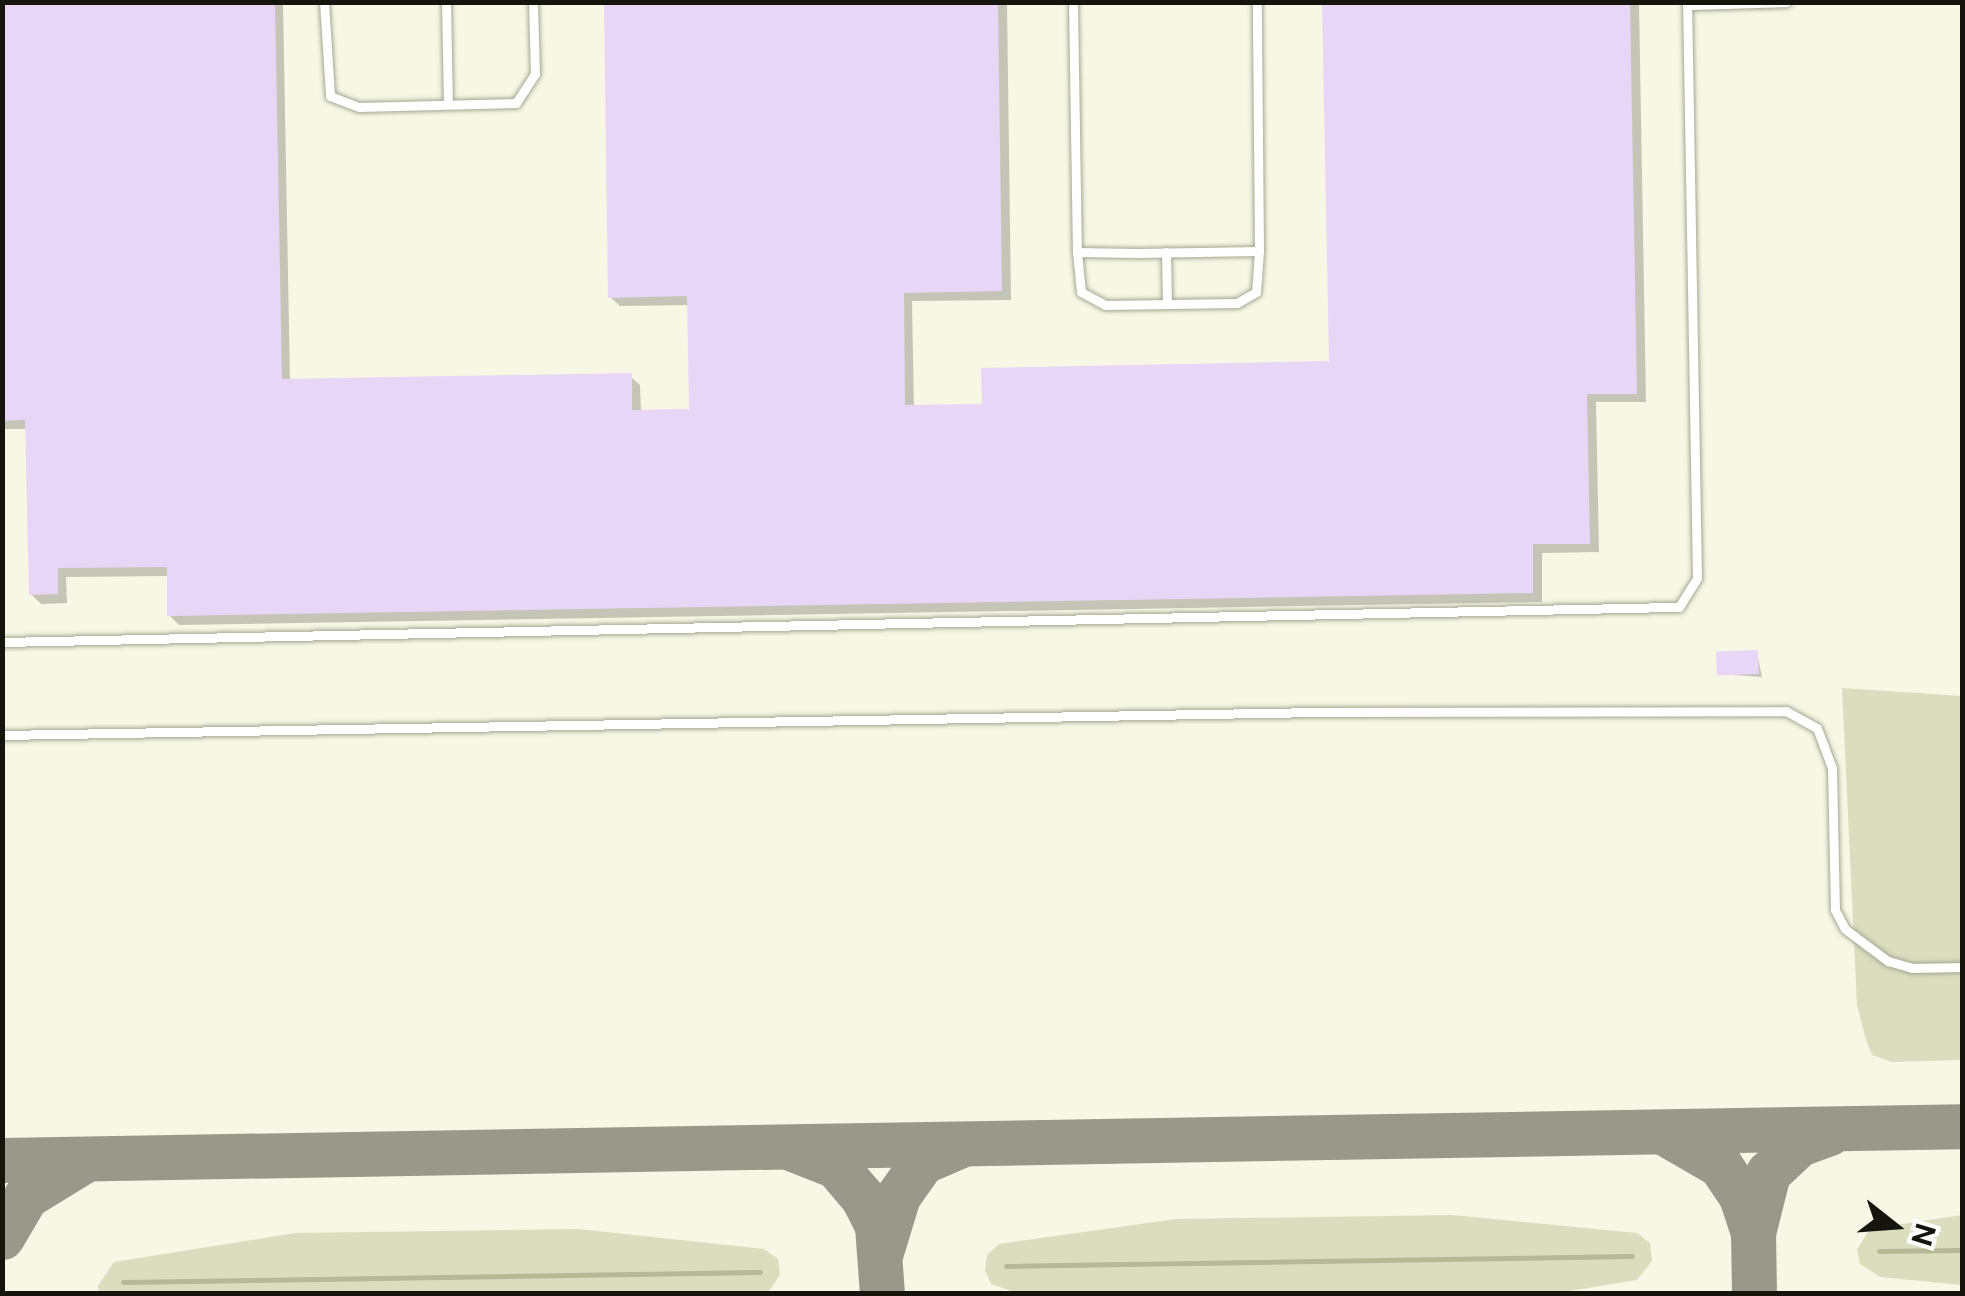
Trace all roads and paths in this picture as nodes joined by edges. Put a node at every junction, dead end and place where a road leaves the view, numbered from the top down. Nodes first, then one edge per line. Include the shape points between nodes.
1 (324, 2) edge
2 (446, 2) edge
3 (534, 2) edge
4 (1073, 2) edge
5 (1257, 2) edge
6 (1786, 2) edge
7 (1687, 4) edge
8 (448, 104) junction
9 (1076, 252) junction
10 (1166, 252) junction
11 (1259, 252) junction
12 (1167, 303) junction
13 (2, 642) edge
14 (2, 735) edge
15 (1962, 967) edge

1 - 8 lane via 327,87 337,104
2 - 8 lane
3 - 8 lane via 530,91 516,104
4 - 9 lane
5 - 11 lane
6 - 7 lane
7 - 13 lane via 1697,578 1680,606
9 - 10 lane
9 - 12 lane via 1085,299
10 - 11 lane
10 - 12 lane
11 - 12 lane via 1259,283 1249,298
14 - 15 lane via 1302,712 1786,711 1816,728 1832,768 1835,910 1845,930 1888,961 1912,968

